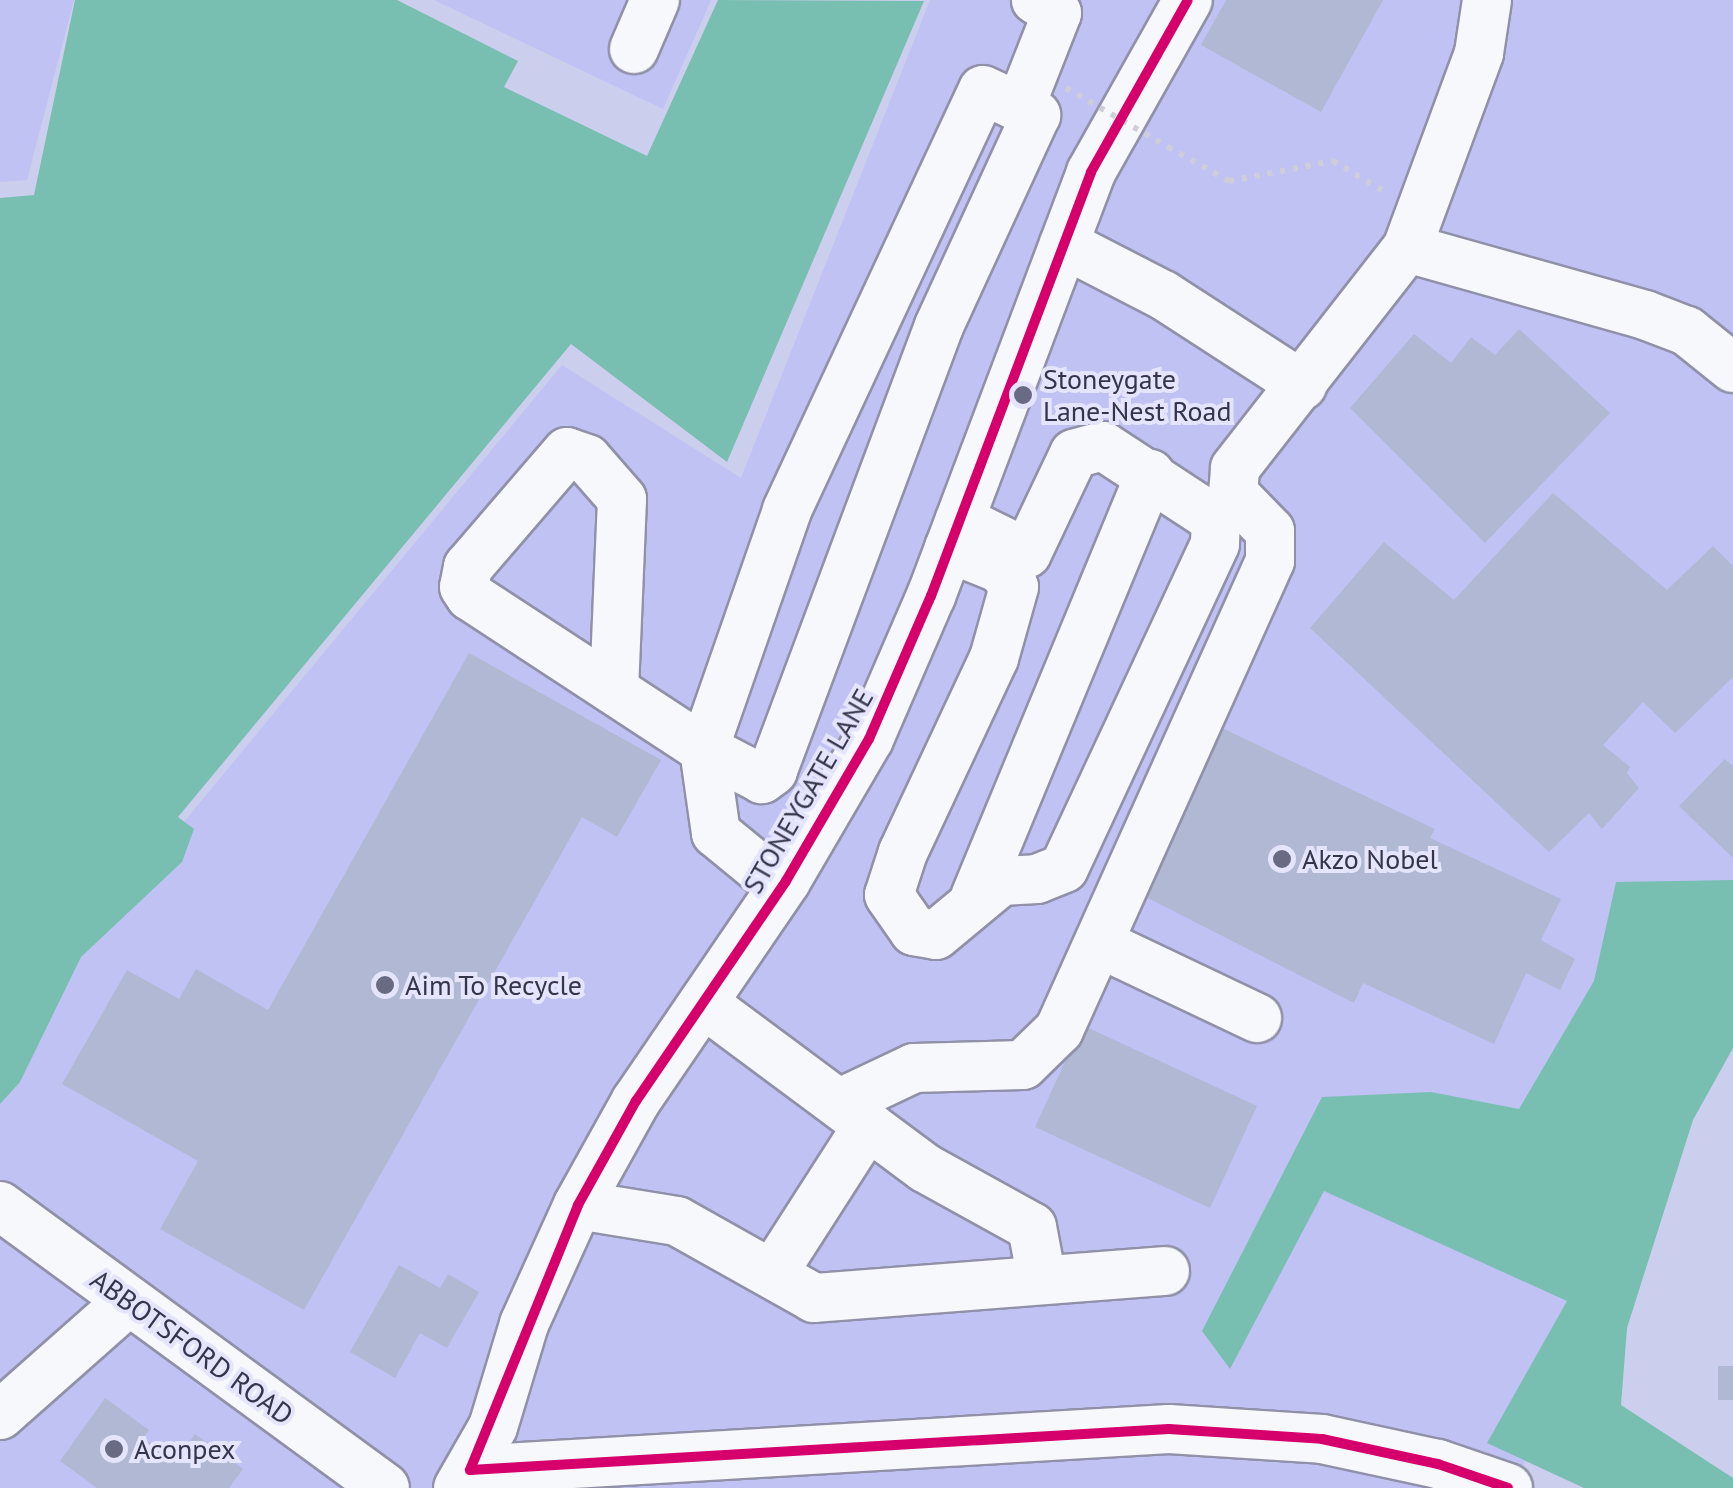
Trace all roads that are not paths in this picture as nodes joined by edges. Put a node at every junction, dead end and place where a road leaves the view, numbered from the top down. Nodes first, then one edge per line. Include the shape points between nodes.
1 (655, 0) edge
2 (1036, 0) edge
3 (1188, 0) edge
4 (1488, 0) edge
5 (634, 49) dead end
6 (1020, 107) junction
7 (1413, 230) junction
8 (1064, 244) junction
9 (1733, 368) edge
10 (1302, 385) junction
11 (1150, 474) junction
12 (954, 534) junction
13 (614, 690) junction
14 (704, 749) junction
15 (782, 887) junction
16 (975, 897) junction
17 (1099, 943) junction
18 (703, 1003) junction
19 (1256, 1018) dead end
20 (854, 1114) junction
21 (578, 1205) junction
22 (0, 1206) edge
23 (1165, 1271) dead end
24 (773, 1273) junction
25 (1042, 1280) junction
26 (129, 1301) junction
27 (0, 1415) edge
28 (828, 1470) edge
29 (668, 1474) edge
30 (464, 1479) edge
31 (385, 1488) edge
32 (1508, 1488) edge

1 - 5 street
2 - 6 street via 1057,13
3 - 8 street, STONEYGATE LANE via 1092,172
4 - 7 street via 1479,53
6 - 14 street via 983,90 787,510
6 - 14 street via 1036,115 939,326 773,771 762,779
7 - 9 street via 1687,331
7 - 10 street
8 - 10 street via 1164,295
8 - 12 street, STONEYGATE LANE
10 - 17 street via 1234,468 1233,493 1270,532 1270,561
11 - 12 street via 1103,446 1074,454 1027,553
11 - 16 street
11 - 16 street via 1216,520 1215,544 1064,868 1038,879 1002,882
12 - 15 street, STONEYGATE LANE via 869,739
12 - 16 street via 1014,587 994,658 889,896 914,932 936,935
13 - 13 street via 464,587 468,567 567,452 587,459 622,499
13 - 14 street
14 - 15 street via 716,833
15 - 18 street, STONEYGATE LANE
17 - 19 street
17 - 20 street via 1059,1030 1023,1066 914,1068
18 - 20 street
18 - 21 street, STONEYGATE LANE via 636,1101
20 - 24 street
20 - 25 street via 925,1168 1032,1227
21 - 24 street via 677,1220
21 - 30 street, STONEYGATE LANE
22 - 26 street, ABBOTSFORD ROAD
23 - 25 street
24 - 25 street via 814,1298
26 - 27 street
26 - 31 street, ABBOTSFORD ROAD
28 - 29 street
28 - 32 street via 1169,1430 1322,1438 1438,1464
29 - 30 street

